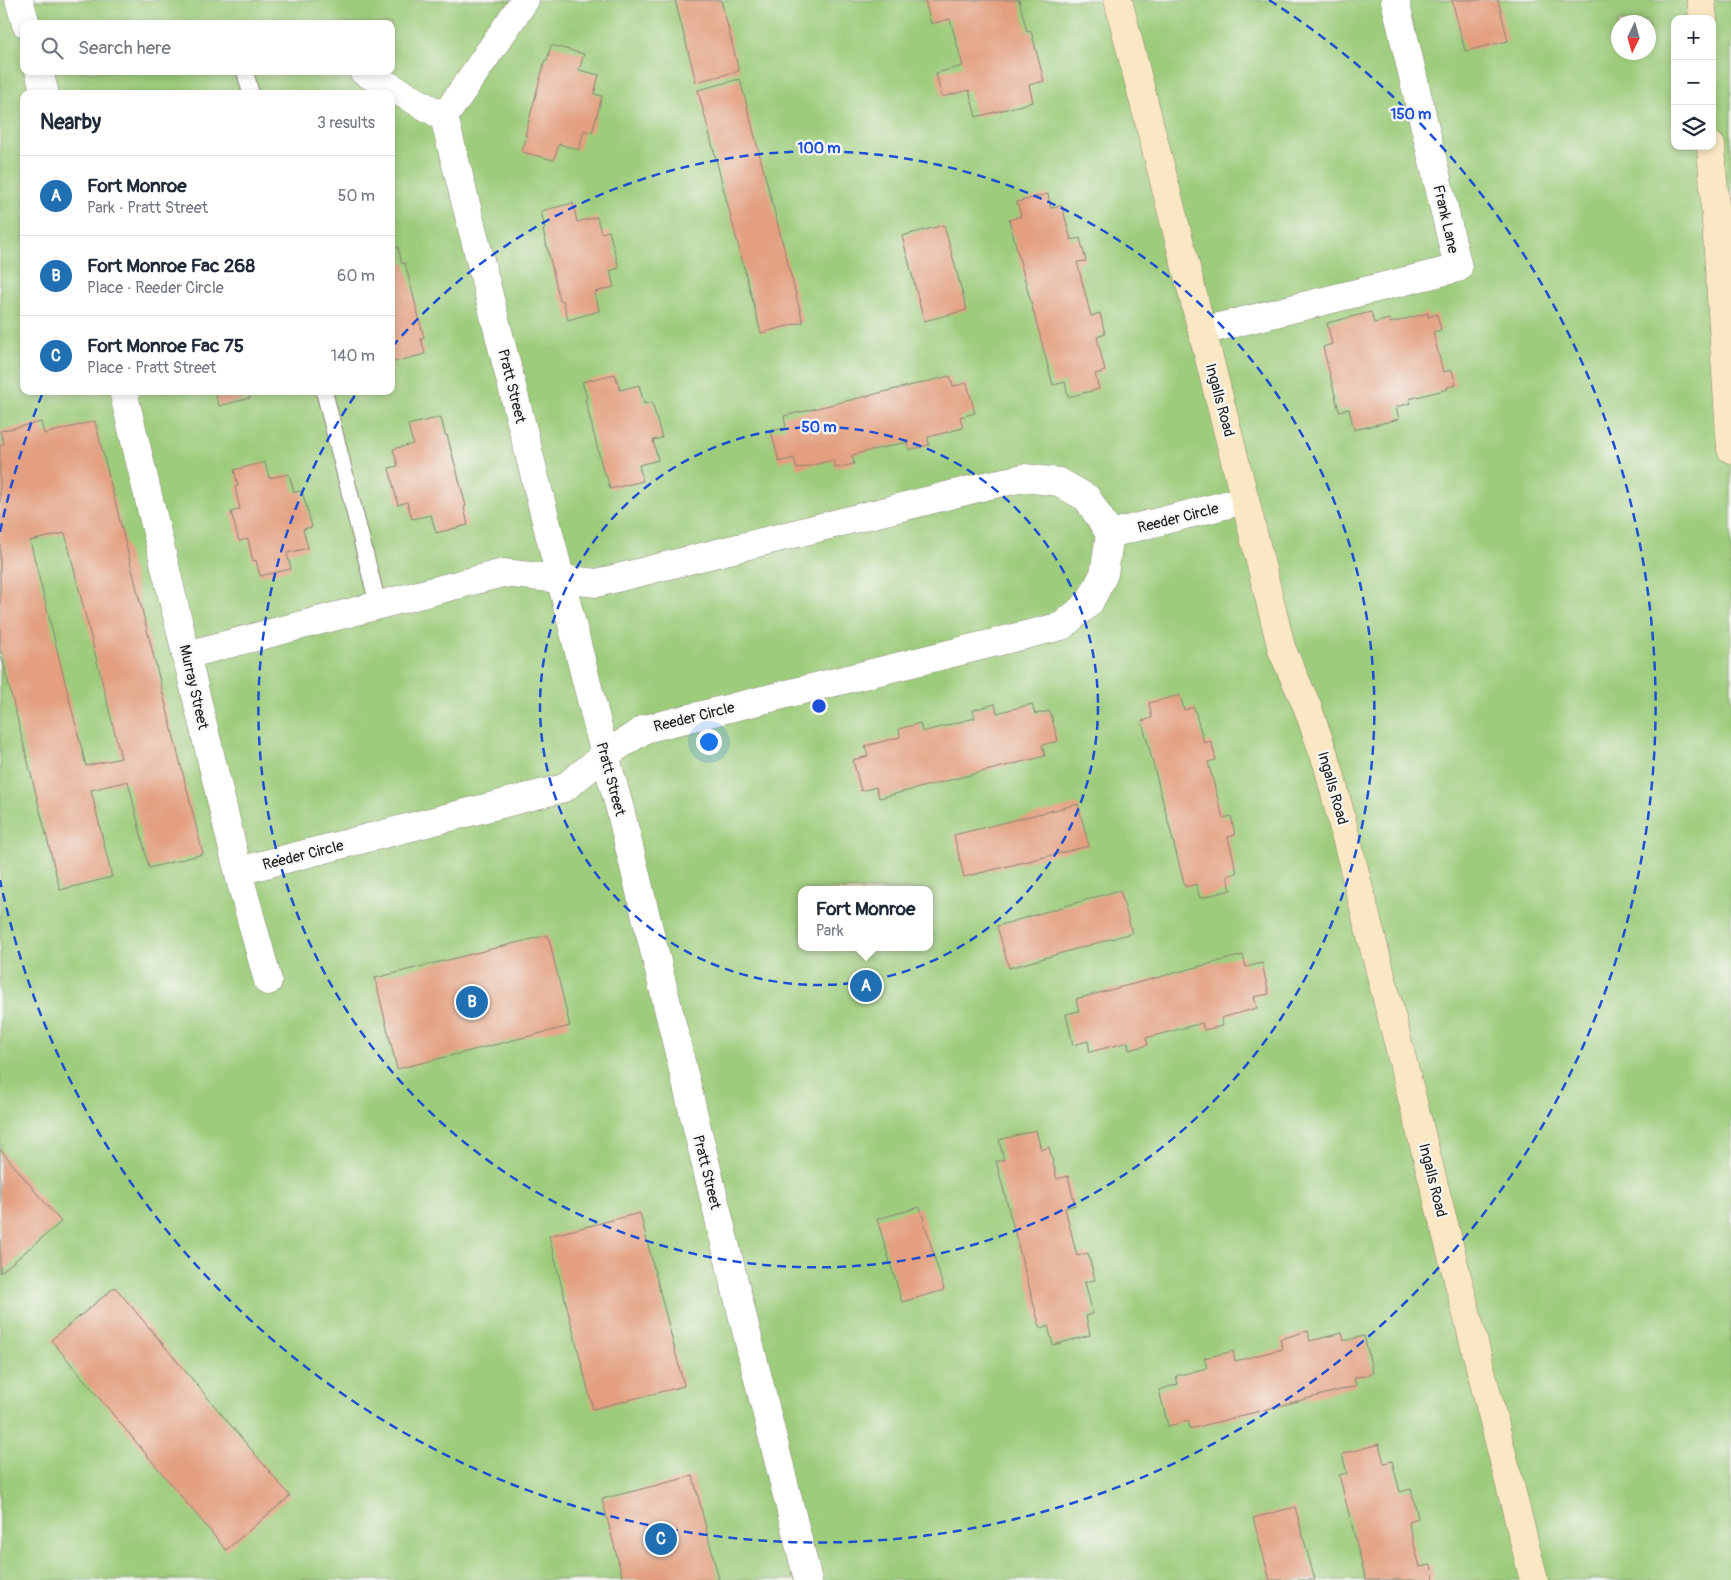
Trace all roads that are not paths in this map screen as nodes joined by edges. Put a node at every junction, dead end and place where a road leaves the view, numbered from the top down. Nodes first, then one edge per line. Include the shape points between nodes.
1 (19, 0) edge
2 (525, 0) edge
3 (1118, 0) edge
4 (1395, 0) edge
5 (1702, 0) edge
6 (1703, 15) edge
7 (25, 20) edge
8 (40, 75) edge
9 (246, 75) edge
10 (370, 75) edge
11 (44, 90) edge
12 (250, 90) edge
13 (444, 117) junction
14 (1711, 150) edge
15 (1202, 331) junction
16 (124, 395) edge
17 (325, 395) edge
18 (1731, 449) edge
19 (1245, 500) junction
20 (1110, 534) junction
21 (560, 580) junction
22 (378, 605) junction
23 (186, 654) junction
24 (604, 755) junction
25 (238, 871) junction
26 (268, 981) dead end
27 (808, 1580) edge
28 (1534, 1580) edge

1 - 7 street
2 - 13 street
3 - 15 street, Ingalls Road
4 - 15 street, Frank Lane via 1458,268
5 - 6 street
8 - 11 street
9 - 12 lane
10 - 13 street
13 - 21 street, Pratt Street
14 - 18 street
15 - 19 street, Ingalls Road
16 - 23 street, Murray Street
17 - 22 lane
19 - 20 street, Reeder Circle
19 - 28 street, Ingalls Road via 1282,650 1307,706 1328,766
20 - 21 street via 1087,498 1059,482 1024,478 597,583
20 - 24 street, Reeder Circle via 1104,574 1089,603 1062,626 645,730
21 - 22 street via 503,573
21 - 24 street, Pratt Street
22 - 23 street
23 - 25 street, Murray Street
24 - 25 street, Reeder Circle via 564,788
24 - 27 street, Pratt Street via 620,809
25 - 26 street, Murray Street

